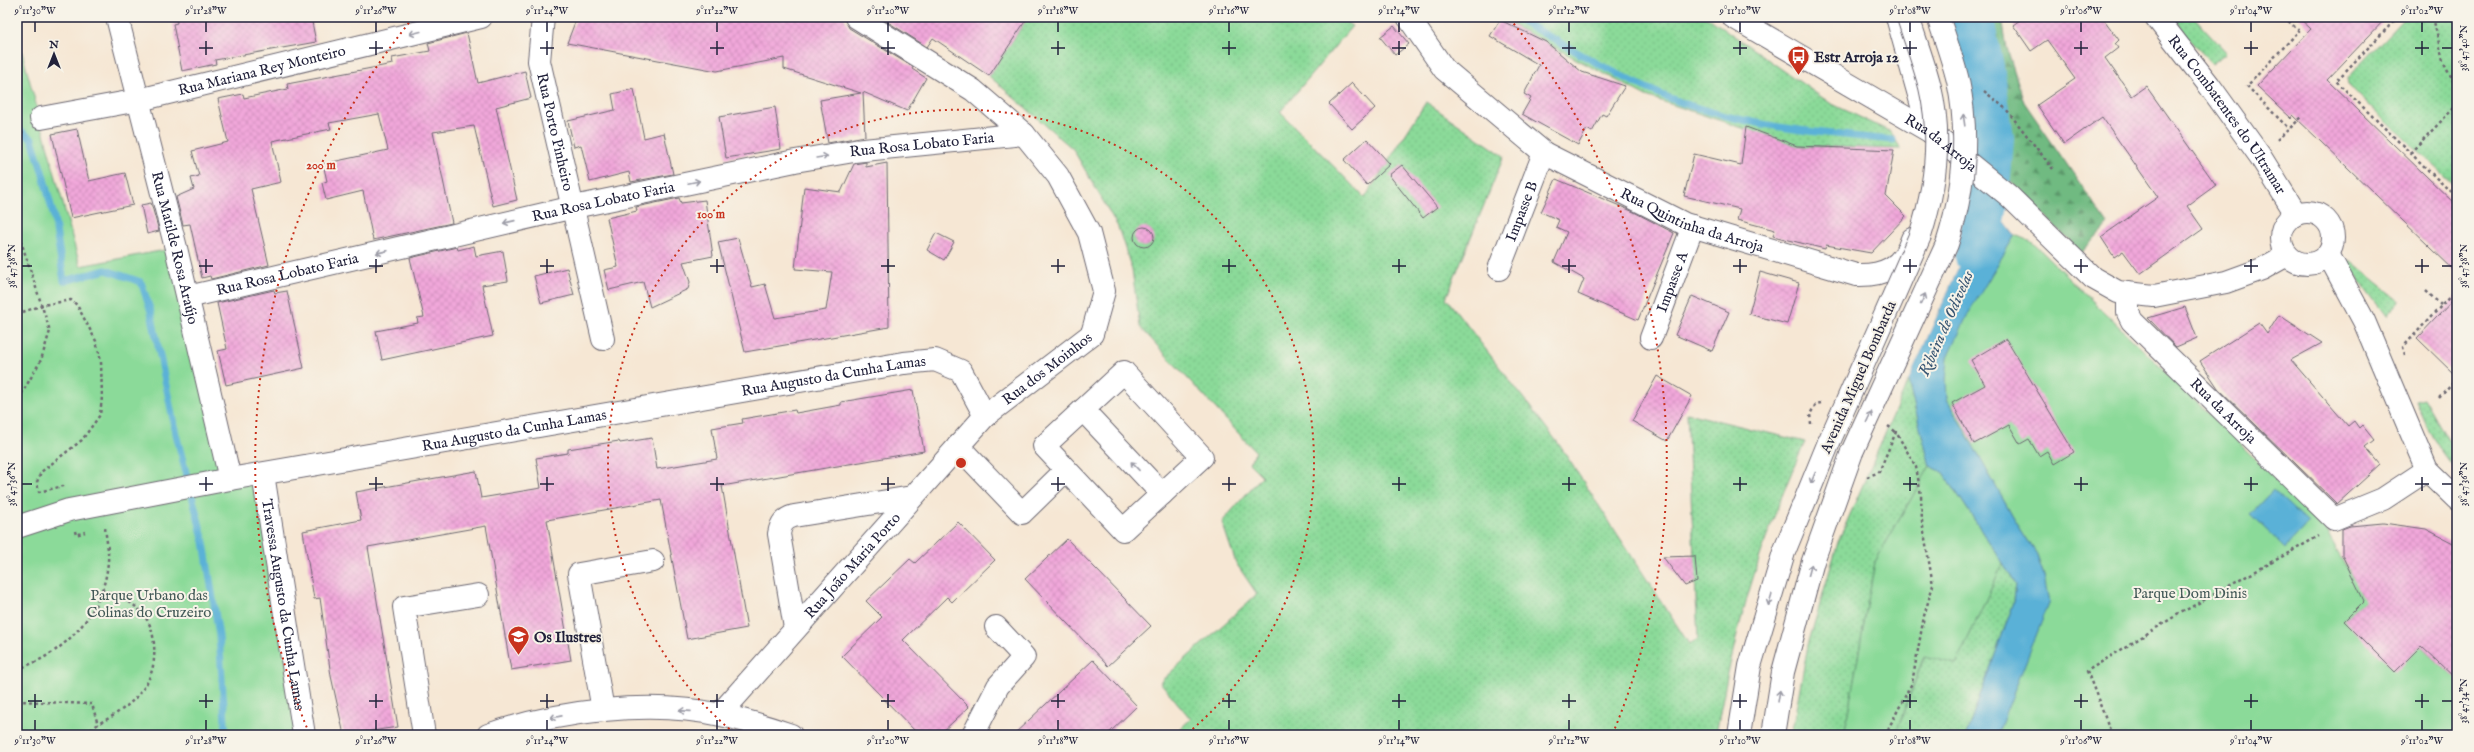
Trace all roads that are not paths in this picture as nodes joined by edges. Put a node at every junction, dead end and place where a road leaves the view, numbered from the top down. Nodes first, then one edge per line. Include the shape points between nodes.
1 (117, 17) edge
2 (480, 17) edge
3 (543, 17) edge
4 (856, 17) edge
5 (1408, 17) edge
6 (1733, 17) edge
7 (1897, 17) edge
8 (1908, 17) edge
9 (1938, 17) edge
10 (2156, 17) edge
11 (139, 100) junction
12 (41, 118) dead end
13 (1024, 134) junction
14 (1934, 135) junction
15 (1544, 153) junction
16 (574, 207) junction
17 (2296, 214) junction
18 (1693, 226) junction
19 (2328, 254) junction
20 (2287, 255) junction
21 (1499, 269) dead end
22 (2128, 295) junction
23 (188, 297) junction
24 (1651, 338) dead end
25 (603, 339) dead end
26 (1083, 410) junction
27 (985, 416) junction
28 (958, 446) junction
29 (1066, 470) junction
30 (2427, 470) junction
31 (263, 474) junction
32 (230, 479) junction
33 (1162, 494) junction
34 (912, 497) junction
35 (2457, 499) edge
36 (17, 526) edge
37 (653, 561) dead end
38 (478, 595) dead end
39 (996, 627) dead end
40 (795, 628) junction
41 (603, 710) junction
42 (720, 714) junction
43 (304, 735) edge
44 (424, 735) edge
45 (488, 735) edge
46 (791, 735) edge
47 (973, 735) edge
48 (1739, 735) edge
49 (1773, 735) edge

1 - 11 street, Rua Matilde Rosa Araújo
2 -> 11 street, Rua Mariana Rey Monteiro
3 - 16 street, Rua Porto Pinheiro via 539,61
4 - 13 street, Rua dos Moinhos via 973,90
5 - 15 street, Rua Quintinha da Arroja via 1444,69
6 - 14 street, Rua da Arroja
7 - 14 street, Rua Quintinha da Arroja
8 -> 48 street, Avenida Miguel Bombarda, bridge via 1930,87 1936,130 1936,169 1930,204 1920,236 1829,442 1784,552 1750,666
49 -> 9 street, Avenida Miguel Bombarda, bridge via 1783,672 1813,561 1849,462 1947,244 1959,208 1964,169 1964,126 1958,82
10 - 17 street, Rua Combatentes do Ultramar via 2260,156
11 - 12 street, Rua Mariana Rey Monteiro
11 - 23 street, Rua Matilde Rosa Araújo
16 -> 13 street, Rua Rosa Lobato Faria via 854,151
13 - 27 street, Rua dos Moinhos via 1058,176 1090,233 1104,291 1092,334
14 - 18 street, Rua Quintinha da Arroja via 1922,211 1910,245 1886,273 1856,275
14 - 22 street, Rua da Arroja via 2009,196 2093,278
15 - 18 street, Rua Quintinha da Arroja
15 - 21 street, Impasse B
16 -> 23 street, Rua Rosa Lobato Faria
16 - 25 street, Rua Porto Pinheiro
17 - 19 street via 2317,214 2328,222 2333,234 2332,247
17 - 20 street via 2282,229 2281,242
18 - 24 street, Impasse A
19 - 20 street via 2311,264 2298,263
19 - 30 street via 2364,322
20 - 22 street, Rua da Arroja via 2262,269 2226,282 2154,296
22 - 30 street, Rua da Arroja via 2128,313 2132,321 2334,519 2383,499
23 - 32 street, Rua Matilde Rosa Araújo
26 - 29 street via 1044,446
33 -> 26 street
26 - 33 street via 1124,372 1202,457
27 - 28 street, Rua João Maria Porto
27 - 31 street, Rua Augusto da Cunha Lamas via 961,371 935,360 904,363
28 - 29 street via 1022,513
28 - 34 street, Rua João Maria Porto
29 - 33 street via 1123,530
30 - 35 street
31 - 32 street, Rua Augusto da Cunha Lamas
31 - 43 street, Travessa Augusto da Cunha Lamas
32 - 36 street, Rua Augusto da Cunha Lamas via 69,510
34 - 40 street, Rua João Maria Porto
34 - 40 street via 784,519 779,534
37 - 41 street via 579,574
38 - 44 street via 404,607
39 - 47 street via 1024,657 998,686
40 - 42 street, Rua João Maria Porto
42 -> 41 street via 659,709
41 -> 45 street via 554,717
42 - 46 street

